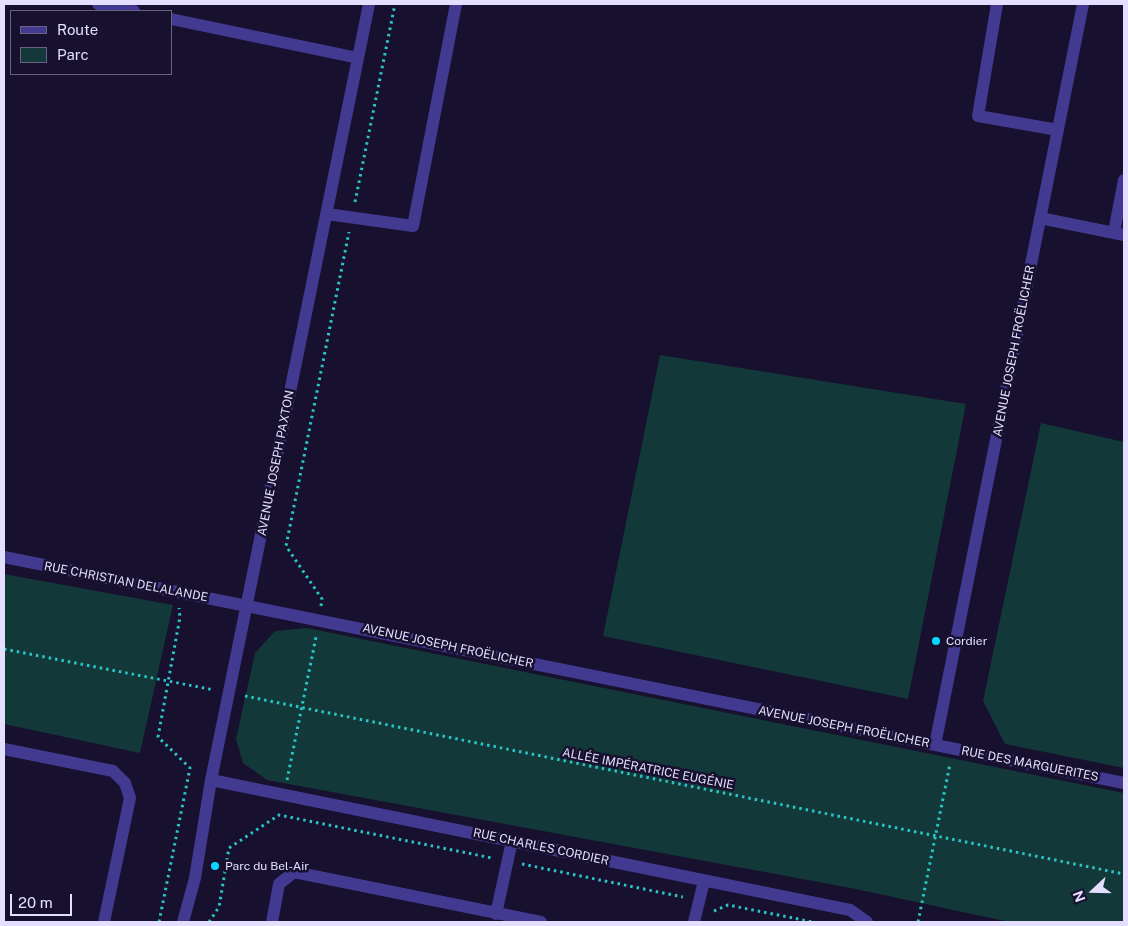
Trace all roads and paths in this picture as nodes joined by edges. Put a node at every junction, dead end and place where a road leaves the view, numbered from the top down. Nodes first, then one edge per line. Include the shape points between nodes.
1 (98, 4) edge
2 (369, 4) edge
3 (395, 4) edge
4 (456, 4) edge
5 (997, 4) edge
6 (1083, 4) edge
7 (129, 10) edge
8 (172, 19) edge
9 (358, 58) junction
10 (1058, 130) junction
11 (1124, 180) edge
12 (327, 214) junction
13 (352, 217) junction
14 (1040, 218) junction
15 (1119, 233) edge
16 (4, 558) edge
17 (180, 593) junction
18 (248, 607) junction
19 (320, 620) junction
20 (4, 649) edge
21 (168, 682) junction
22 (230, 693) junction
23 (301, 708) junction
24 (935, 745) junction
25 (4, 749) edge
26 (954, 749) junction
27 (211, 780) junction
28 (1124, 782) edge
29 (284, 795) junction
30 (934, 835) junction
31 (512, 841) junction
32 (1124, 874) edge
33 (704, 881) junction
34 (496, 914) junction
35 (710, 917) dead end
36 (104, 922) edge
37 (159, 922) edge
38 (183, 922) edge
39 (209, 922) edge
40 (272, 922) edge
41 (542, 922) edge
42 (694, 922) edge
43 (813, 922) edge
44 (867, 922) edge
45 (918, 922) edge

1 - 7 street
2 - 9 street, AVENUE JOSEPH PAXTON
3 - 13 path
4 - 13 street via 413,226
5 - 10 street via 978,116
6 - 10 street, AVENUE JOSEPH FROËLICHER
8 - 9 street
9 - 12 street, AVENUE JOSEPH PAXTON
10 - 14 street, AVENUE JOSEPH FROËLICHER
11 - 15 street
12 - 13 street
12 - 18 street, AVENUE JOSEPH PAXTON
13 - 19 path via 286,546 322,599
14 - 15 street
14 - 24 street, AVENUE JOSEPH FROËLICHER
16 - 17 street, RUE CHRISTIAN DELALANDE
17 - 18 street, RUE CHRISTIAN DELALANDE
17 - 21 path via 180,617
18 - 19 street, AVENUE JOSEPH FROËLICHER
18 - 22 street, AVENUE JOSEPH PAXTON
19 - 23 path
19 - 24 street, AVENUE JOSEPH FROËLICHER
20 - 21 path, ALLÉE IMPÉRATRICE EUGÉNIE
21 - 22 path, ALLÉE IMPÉRATRICE EUGÉNIE
21 - 37 path via 158,738 190,768
22 - 23 path, ALLÉE IMPÉRATRICE EUGÉNIE
22 - 27 street, AVENUE JOSEPH PAXTON
23 - 29 path
23 - 30 path, ALLÉE IMPÉRATRICE EUGÉNIE
24 - 26 street, RUE DES MARGUERITES
25 - 36 street via 113,771 125,784 130,798
26 - 28 street, RUE DES MARGUERITES
26 - 30 path
27 - 29 street, RUE CHARLES CORDIER
27 - 38 street, AVENUE JOSEPH PAXTON via 195,878
29 - 31 street, RUE CHARLES CORDIER
29 - 39 path via 280,815 229,848 219,907
30 - 32 path, ALLÉE IMPÉRATRICE EUGÉNIE
30 - 45 path
31 - 33 street, RUE CHARLES CORDIER
31 - 34 street
33 - 42 street
33 - 44 street, RUE CHARLES CORDIER via 850,910
34 - 40 street via 294,872 279,884
34 - 41 street
35 - 43 path via 719,907 728,905

